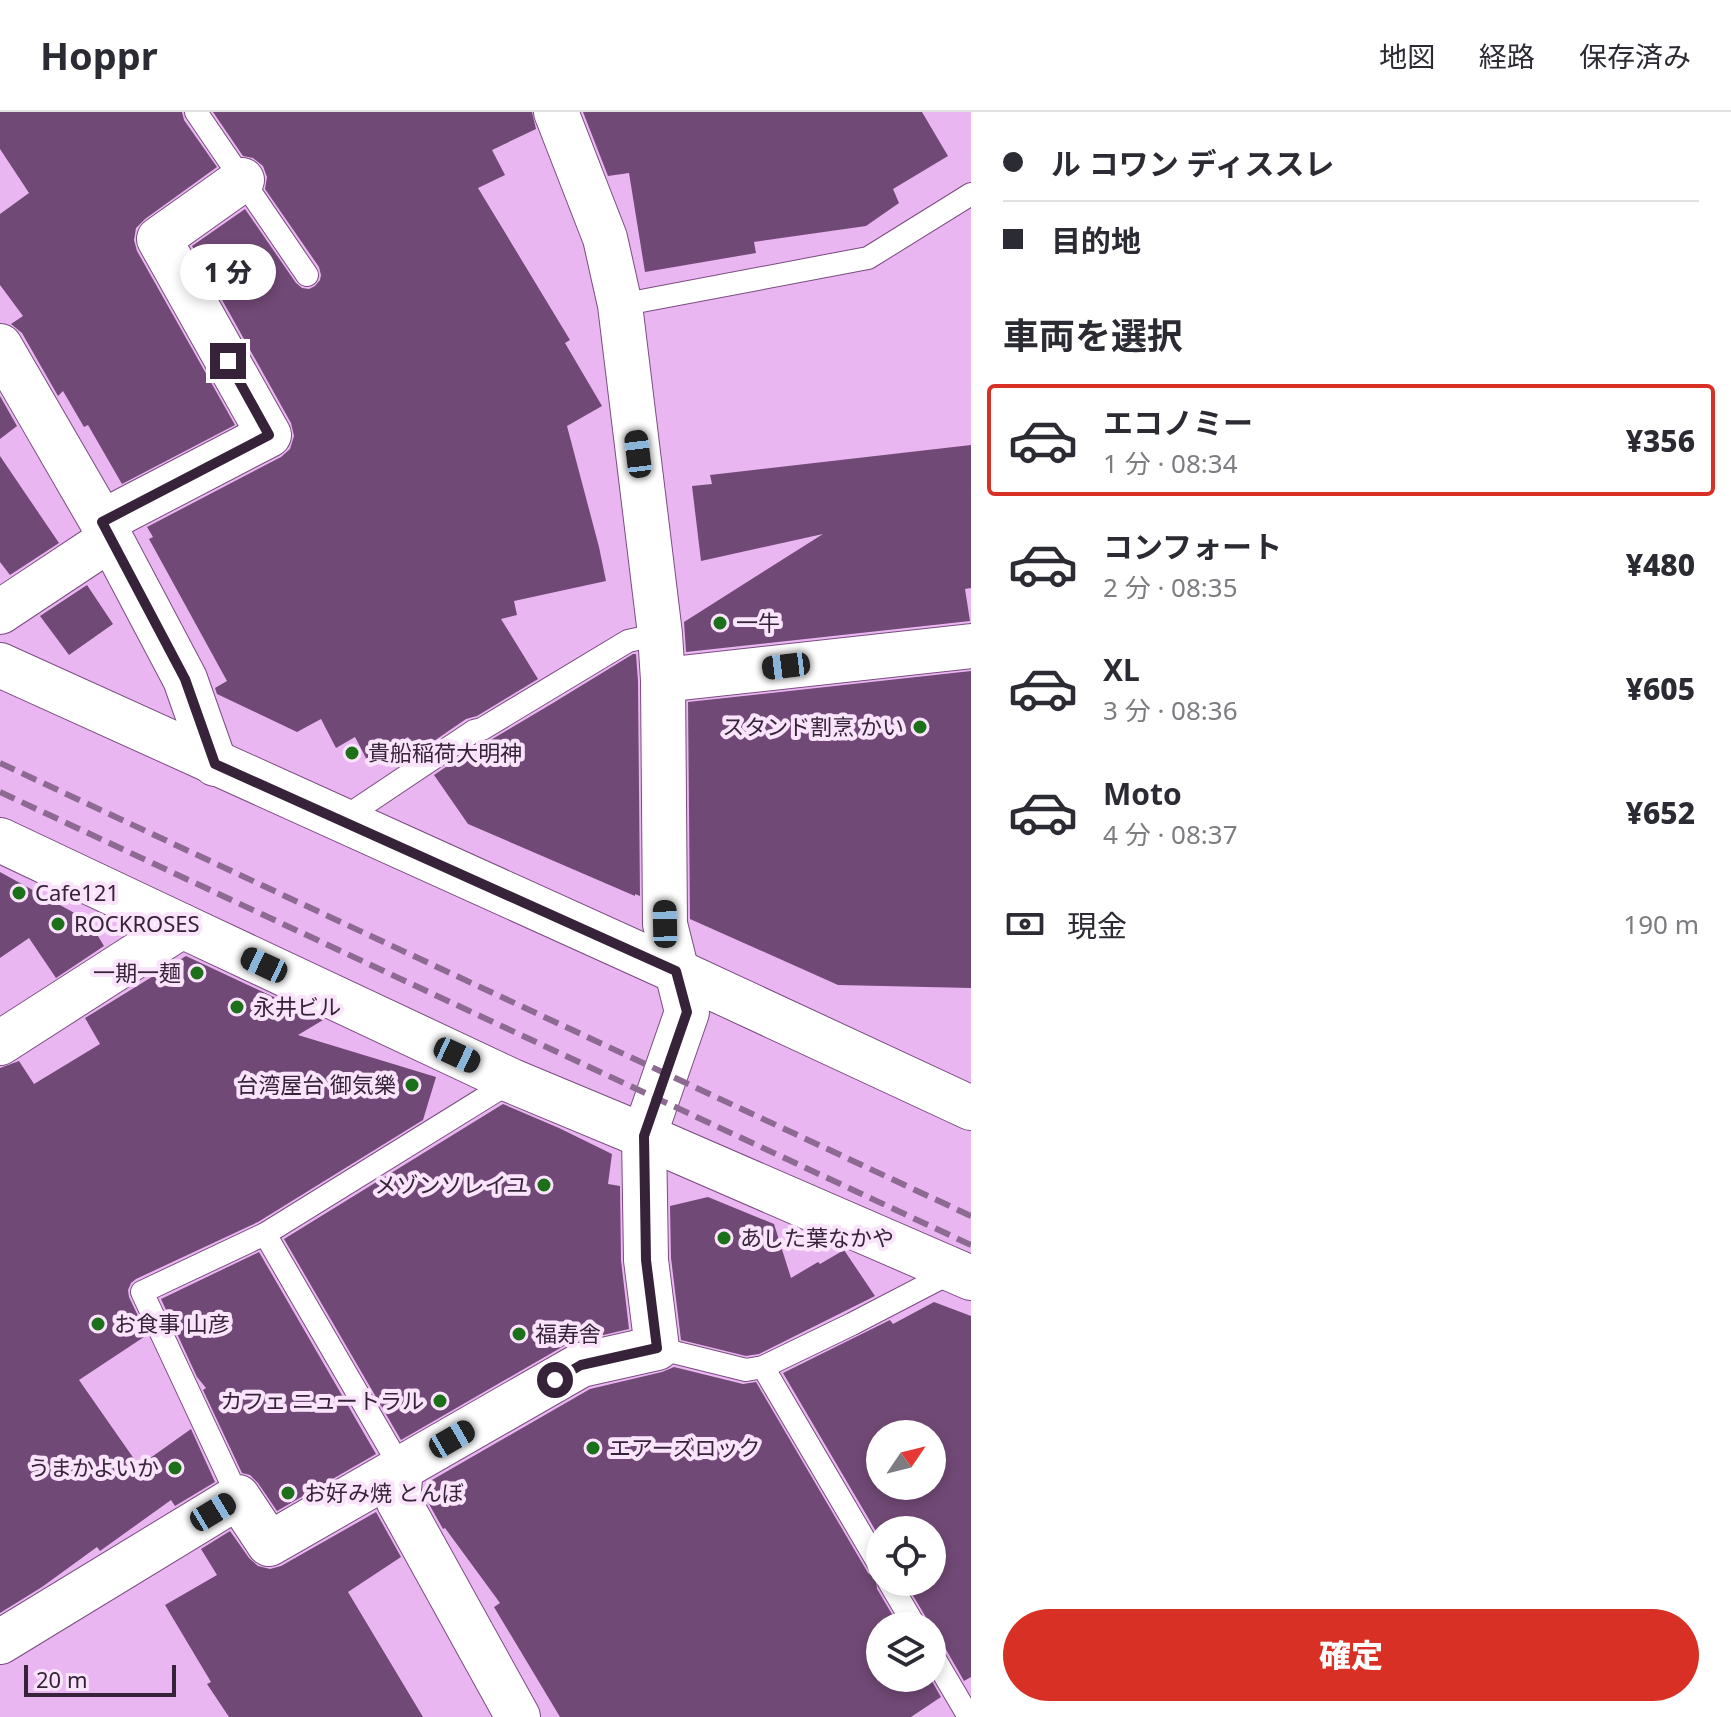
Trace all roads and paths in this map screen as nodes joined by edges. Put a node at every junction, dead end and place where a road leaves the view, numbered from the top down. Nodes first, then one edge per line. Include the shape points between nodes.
1 (196, 112) edge
2 (556, 112) edge
3 (242, 180) junction
4 (971, 194) edge
5 (307, 275) dead end
6 (620, 305) junction
7 (0, 346) edge
8 (106, 531) junction
9 (0, 612) edge
10 (660, 634) junction
11 (971, 646) edge
12 (0, 665) edge
13 (663, 680) junction
14 (215, 764) junction
15 (341, 820) junction
16 (0, 840) edge
17 (182, 926) junction
18 (676, 971) junction
19 (0, 1043) edge
20 (512, 1081) junction
21 (971, 1108) edge
22 (644, 1136) junction
23 (265, 1234) junction
24 (963, 1274) edge
25 (657, 1348) junction
26 (763, 1367) junction
27 (401, 1468) junction
28 (238, 1497) junction
29 (866, 1542) edge
30 (0, 1642) edge
31 (946, 1678) edge
32 (518, 1717) edge
33 (969, 1717) edge

1 - 3 lane
2 - 6 street via 605,238
3 - 5 lane
3 - 8 street via 159,239 269,435
4 - 6 lane via 868,258
6 - 10 street
7 - 8 street
8 - 9 street
8 - 14 street via 185,679
10 - 13 street
10 - 15 lane via 628,641 474,731
11 - 13 street
12 - 14 street
13 - 18 street via 665,924
14 - 15 street
15 - 18 street
16 - 17 street
17 - 19 street
17 - 20 street
18 - 21 street
18 - 22 street via 687,1012
20 - 22 street
20 - 23 lane
22 - 24 street
22 - 25 street via 646,1260
23 - 27 lane
23 - 28 lane via 142,1292
24 - 26 lane
25 - 26 lane via 746,1370
25 - 27 street via 581,1365
26 - 29 lane
27 - 28 street via 269,1544
27 - 32 street via 398,1500
28 - 30 street
31 - 33 lane

